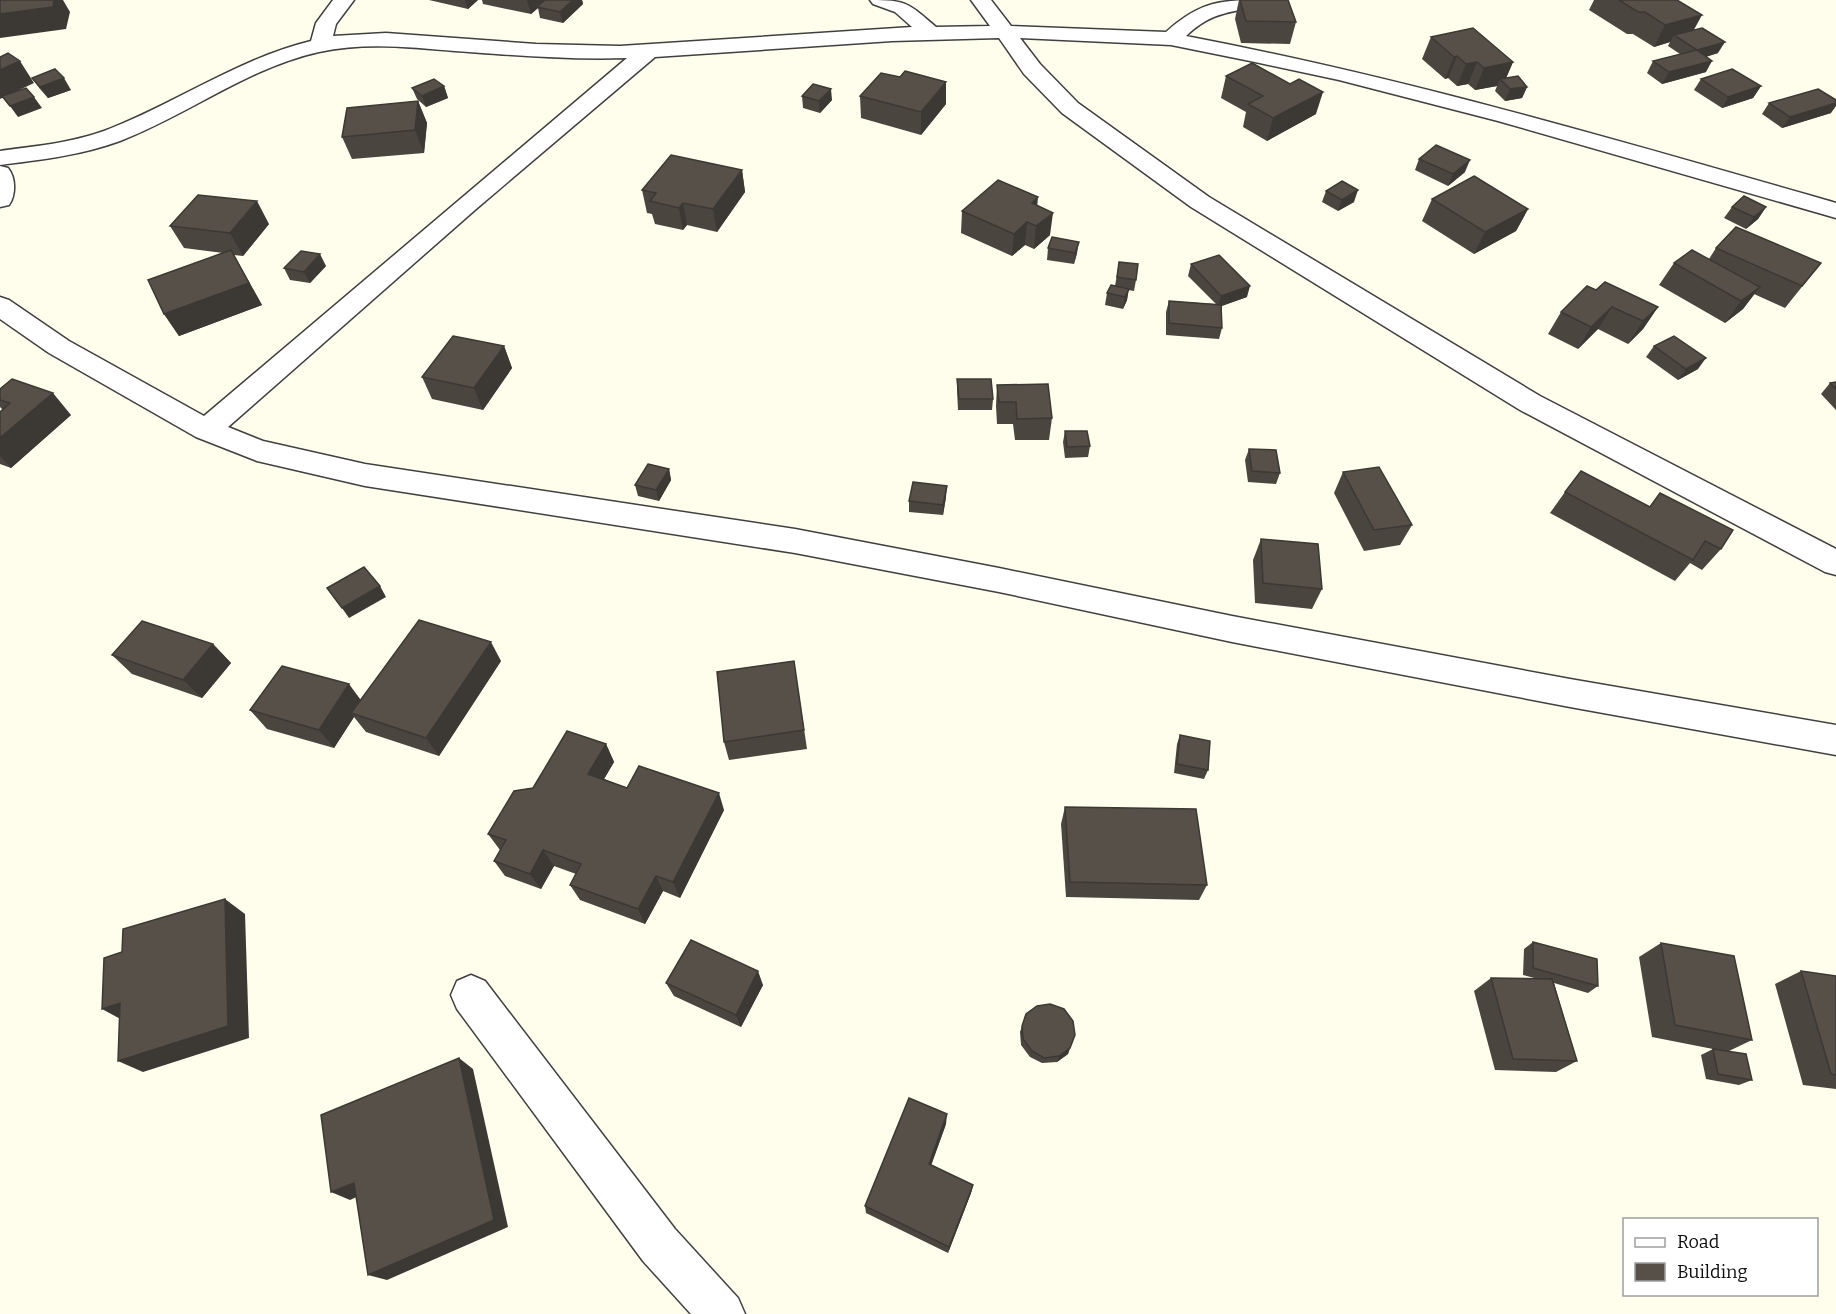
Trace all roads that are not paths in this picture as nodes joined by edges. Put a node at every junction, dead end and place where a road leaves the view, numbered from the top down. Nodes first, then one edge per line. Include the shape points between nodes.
1 (344, 0) edge
2 (880, 0) edge
3 (981, 0) edge
4 (1259, 0) edge
5 (931, 33) junction
6 (1007, 33) junction
7 (1171, 39) junction
8 (321, 44) junction
9 (650, 50) junction
10 (0, 158) edge
11 (0, 173) edge
12 (0, 200) edge
13 (1836, 210) edge
14 (0, 306) edge
15 (206, 430) junction
16 (1836, 563) edge
17 (1836, 740) edge
18 (471, 995) dead end
19 (722, 1314) edge

1 - 8 street via 326,23
2 - 5 street via 902,8
3 - 6 street
4 - 7 street via 1202,11
5 - 6 street
5 - 9 street
6 - 7 street
6 - 16 street via 1032,69 1070,108 1200,202 1530,403
7 - 13 street via 1342,73
8 - 9 street via 396,39 544,51
8 - 10 street via 288,53 97,141
9 - 15 street
11 - 12 street
14 - 15 street via 59,347
15 - 17 street via 257,450 365,475 795,541 1244,631
18 - 19 street via 659,1245

